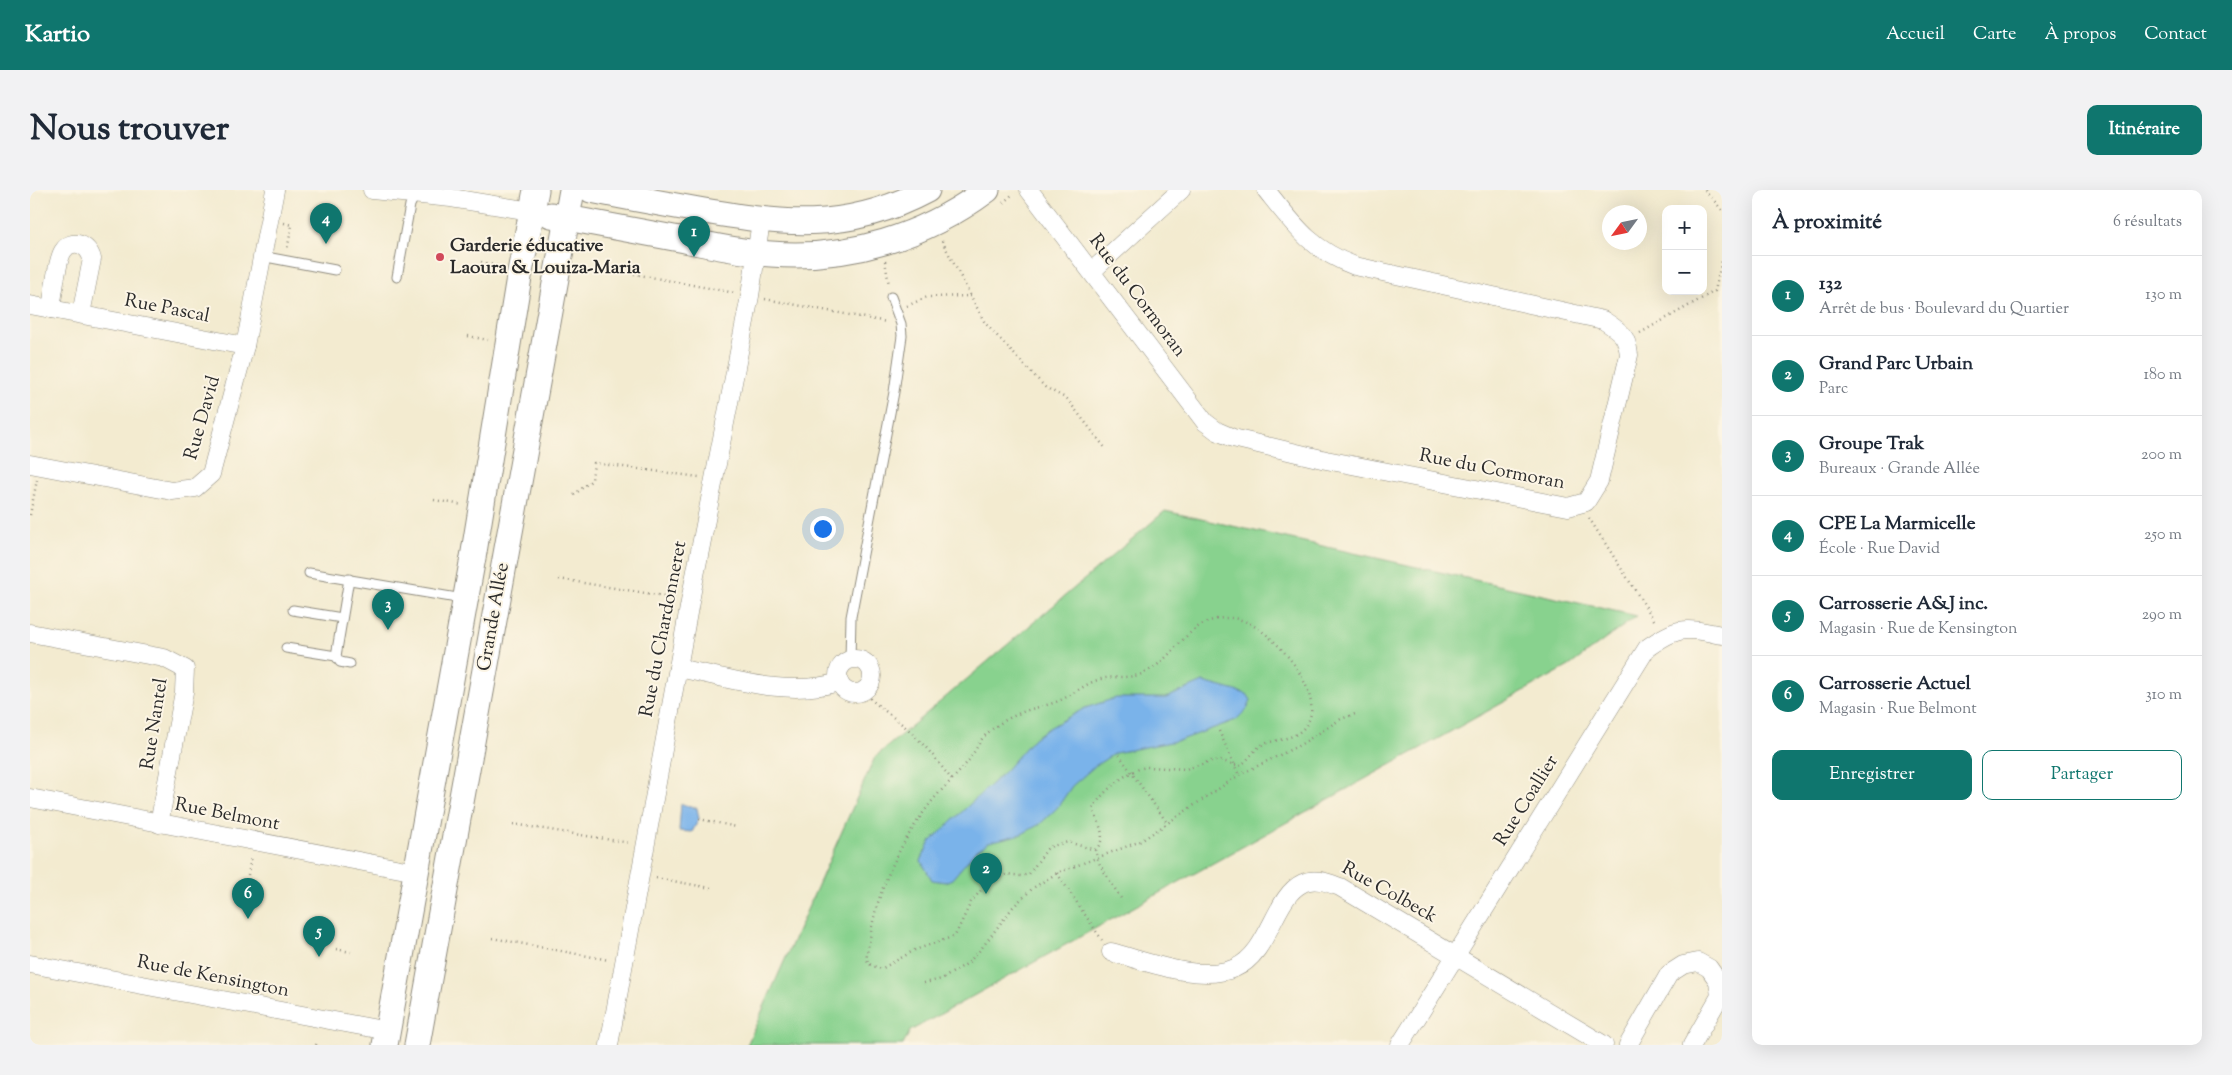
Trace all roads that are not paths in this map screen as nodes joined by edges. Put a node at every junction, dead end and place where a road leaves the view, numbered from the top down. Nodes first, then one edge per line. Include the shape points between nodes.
1 (274, 190) edge
2 (372, 190) edge
3 (572, 190) edge
4 (591, 190) edge
5 (927, 190) edge
6 (1029, 190) edge
7 (1181, 190) edge
8 (1266, 190) edge
9 (417, 192) edge
10 (996, 196) edge
11 (534, 201) edge
12 (566, 218) junction
13 (761, 221) junction
14 (756, 253) junction
15 (261, 256) junction
16 (335, 270) dead end
17 (1092, 271) junction
18 (397, 277) dead end
19 (891, 297) road end
20 (30, 305) edge
21 (51, 309) junction
22 (81, 314) junction
23 (245, 346) junction
24 (35, 465) edge
25 (309, 573) dead end
26 (349, 579) junction
27 (466, 599) junction
28 (293, 610) dead end
29 (342, 618) junction
30 (30, 633) edge
31 (1722, 635) edge
32 (286, 648) dead end
33 (336, 656) junction
34 (850, 660) junction
35 (350, 664) dead end
36 (678, 668) junction
37 (839, 682) junction
38 (30, 798) edge
39 (159, 824) junction
40 (416, 872) junction
41 (1111, 952) road end
42 (1456, 956) junction
43 (30, 964) edge
44 (386, 1038) edge
45 (416, 1045) edge
46 (609, 1045) edge
47 (1400, 1045) edge
48 (1604, 1045) edge
49 (1628, 1045) edge
50 (1692, 1045) edge

1 - 15 street, Rue David
2 - 9 street
3 - 12 main road, Grande Allée
4 - 13 main road
5 - 13 main road via 880,210 846,219
6 - 17 street, Rue du Cormoran
7 - 17 street
8 - 17 street, Rue du Cormoran via 1312,243 1333,258 1355,266 1603,320 1628,340 1630,355 1599,481 1586,502 1568,507 1469,489 1326,460 1216,431 1205,422
9 - 11 street
9 - 18 lane via 410,205
10 - 14 main road via 876,246 818,254
11 - 12 main road
11 - 27 main road, Grande Allée via 500,383
12 - 14 main road
12 - 45 main road, Grande Allée
13 - 14 street, Rue du Chardonneret
14 - 36 street, Rue du Chardonneret
15 - 16 lane
15 - 23 street, Rue David
19 - 34 lane via 902,336 851,617
20 - 21 street, Rue Pascal
21 - 22 street, Rue Pascal
21 - 22 street via 62,253 70,245 80,244 89,250 92,259
22 - 23 street, Rue Pascal
23 - 24 street, Rue David via 211,474 195,488 172,492
25 - 26 lane
26 - 27 lane
26 - 29 lane
27 - 40 main road, Grande Allée
28 - 29 lane
29 - 33 lane
30 - 39 street, Rue Nantel via 164,658 185,669 184,692
31 - 42 street, Rue Coallier via 1677,630 1647,648
32 - 33 lane
33 - 35 lane via 340,662
34 - 37 street via 840,668
34 - 37 street via 863,661 871,672 869,684 863,691 850,692
36 - 37 street via 788,689 815,688
36 - 46 street, Rue du Chardonneret
38 - 39 street, Rue Belmont
39 - 40 street, Rue Belmont
40 - 44 main road, Grande Allée
41 - 42 street, Rue Colbeck via 1197,974 1235,968 1257,951 1289,894 1303,882 1322,880 1340,887
42 - 47 street, Rue Coallier
42 - 48 street, Rue Colbeck
43 - 44 street, Rue de Kensington
49 - 50 street via 1669,974 1683,965 1698,962 1709,968 1718,981 1720,996

